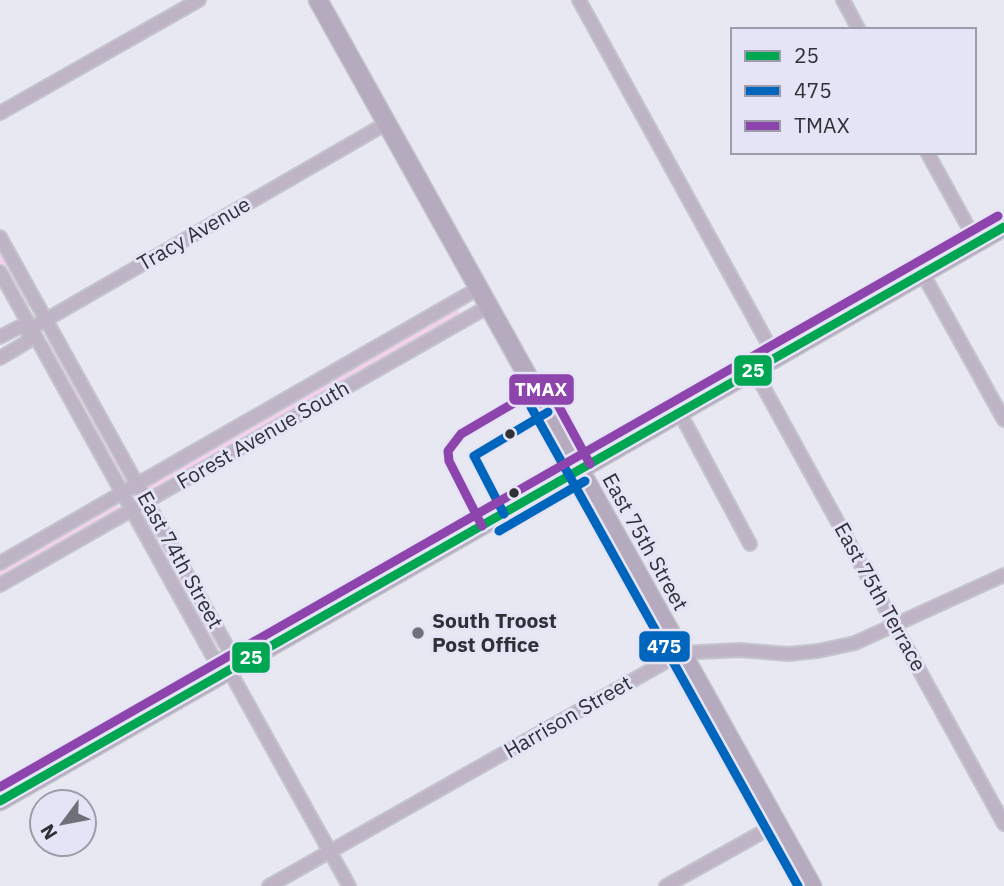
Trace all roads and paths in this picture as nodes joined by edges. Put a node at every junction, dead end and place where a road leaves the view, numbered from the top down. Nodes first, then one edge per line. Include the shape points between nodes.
1 (200, 0) edge
2 (318, 0) edge
3 (579, 0) edge
4 (843, 0) edge
5 (858, 28) edge
6 (0, 113) edge
7 (387, 123) junction
8 (928, 154) edge
9 (1004, 227) edge
10 (0, 237) edge
11 (977, 243) junction
12 (0, 272) edge
13 (923, 274) junction
14 (479, 288) junction
15 (489, 306) junction
16 (45, 320) junction
17 (30, 328) junction
18 (0, 337) edge
19 (0, 358) edge
20 (776, 358) junction
21 (754, 370) junction
22 (680, 414) junction
23 (1004, 420) edge
24 (579, 470) junction
25 (137, 484) junction
26 (123, 493) junction
27 (147, 502) junction
28 (132, 510) junction
29 (750, 544) dead end
30 (0, 564) edge
31 (1004, 575) edge
32 (0, 585) edge
33 (895, 624) junction
34 (681, 653) junction
35 (229, 670) junction
36 (0, 801) edge
37 (776, 824) junction
38 (1004, 824) edge
39 (331, 851) junction
40 (269, 886) edge
41 (349, 886) edge
42 (666, 886) edge
43 (811, 886) edge

1 - 6 street
2 - 7 main road, East 75th Street
3 - 20 street
4 - 5 street
7 - 14 main road, East 75th Street
7 - 16 street, Tracy Avenue
8 - 11 street
9 - 11 main road
10 - 16 street, East 74th Street
11 - 13 main road
12 - 17 street
13 - 20 main road
13 - 23 street
14 - 15 main road, East 75th Street
14 - 25 street
15 - 24 main road, East 75th Street
15 - 27 street, Forest Avenue South
16 - 17 street, Tracy Avenue
16 - 25 street, East 74th Street
17 - 18 street, Tracy Avenue via 19,327
17 - 19 street via 27,342
17 - 26 street
20 - 21 main road
21 - 22 main road
21 - 33 street, East 75th Terrace
22 - 24 main road
22 - 29 street
24 - 34 main road, East 75th Street
24 - 35 main road
25 - 26 street
25 - 27 street, East 74th Street
26 - 28 street
26 - 30 street
27 - 28 street, Forest Avenue South
27 - 35 street, East 74th Street via 229,650
28 - 32 street, Forest Avenue South
28 - 35 street via 212,655
31 - 33 street, Harrison Street
33 - 34 street, Harrison Street via 855,643 818,651
33 - 38 street, East 75th Terrace
34 - 37 main road, East 75th Street
34 - 39 street, Harrison Street
35 - 36 main road
35 - 39 street, East 74th Street
37 - 42 street
37 - 43 main road, East 75th Street
39 - 40 street, Harrison Street
39 - 41 street, East 74th Street

